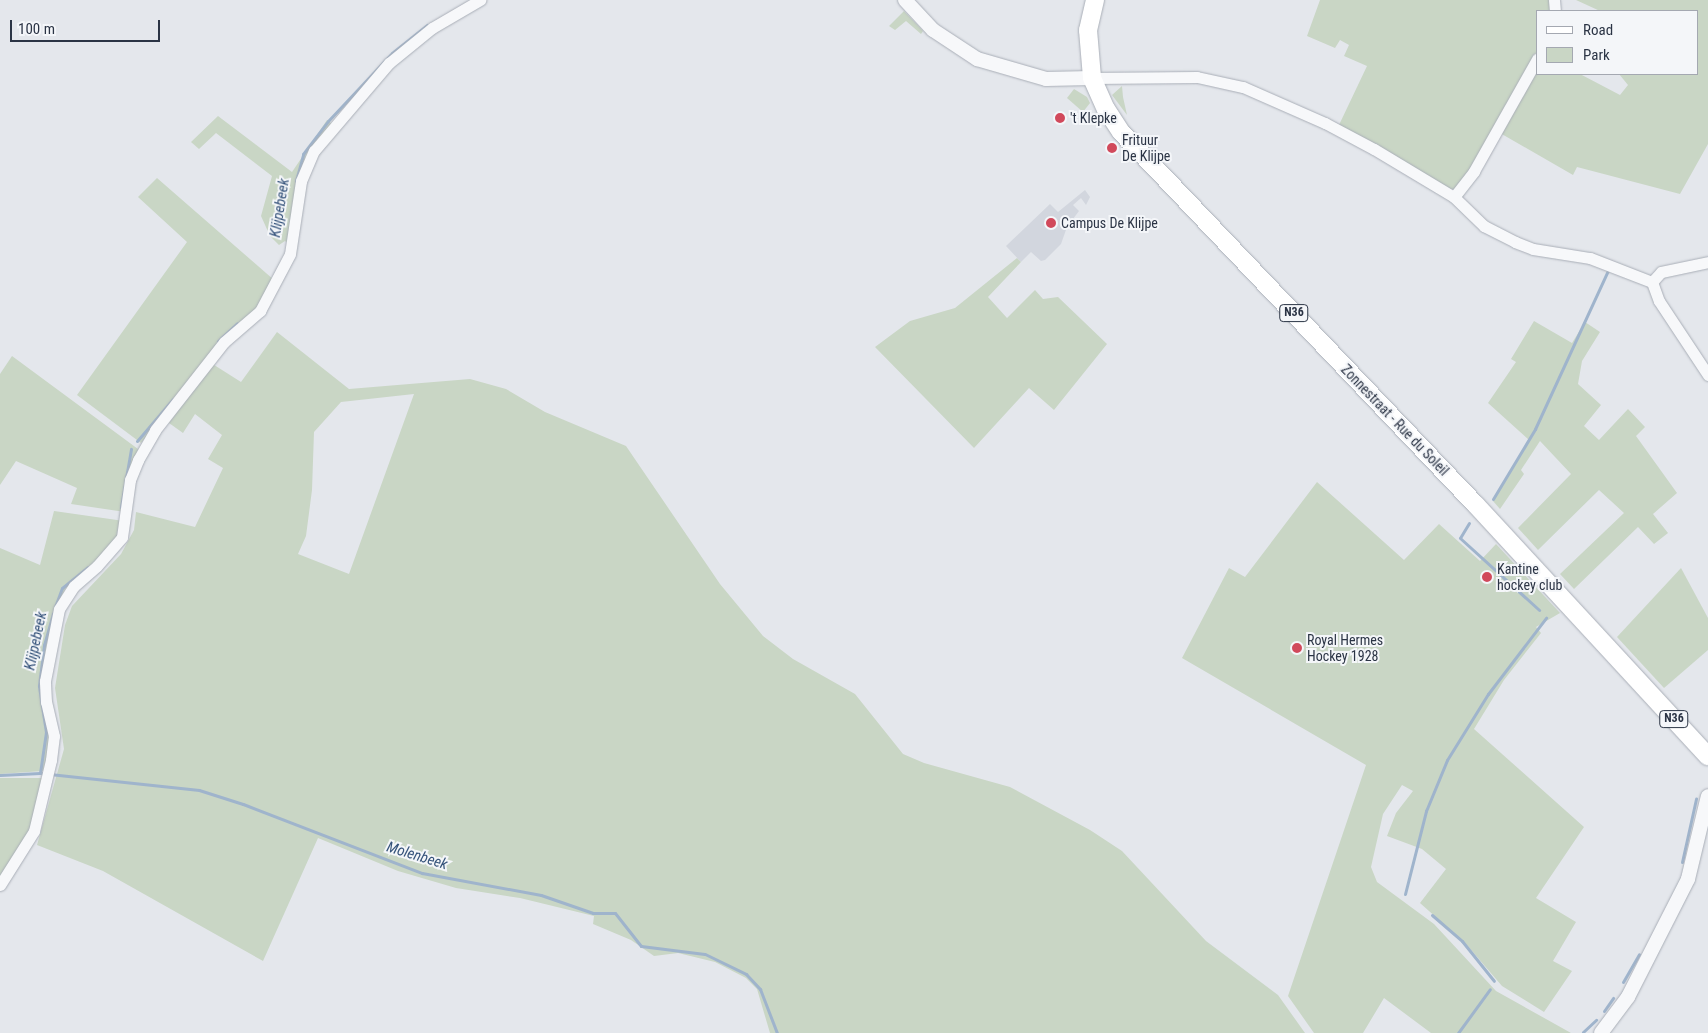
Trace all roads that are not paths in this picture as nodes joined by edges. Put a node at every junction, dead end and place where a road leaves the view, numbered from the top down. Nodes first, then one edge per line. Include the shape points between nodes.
1 (480, 0) edge
2 (905, 0) edge
3 (1095, 0) edge
4 (1536, 61) edge
5 (1092, 78) junction
6 (1454, 196) junction
7 (1708, 262) edge
8 (1652, 282) junction
9 (1708, 375) edge
10 (1706, 750) edge
11 (1708, 796) edge
12 (0, 885) edge
13 (1601, 1033) edge

1 - 12 street via 432,28 388,63 314,151 301,181 290,254 260,311 224,342 155,430 138,460 130,480 122,538 74,586 59,608 45,681 54,736 48,774 29,842
2 - 5 street via 933,30 977,59 1046,79
3 - 5 main road, N36 via 1088,30
4 - 6 street via 1474,171
5 - 6 street via 1198,77 1243,87 1350,136
5 - 10 main road, Zonnestraat - Rue du Soleil / N36 via 1106,109 1129,141
6 - 8 street via 1484,226 1514,242 1533,249 1590,258
7 - 8 street via 1661,272
8 - 9 street via 1659,301
11 - 13 street via 1688,879 1628,998

